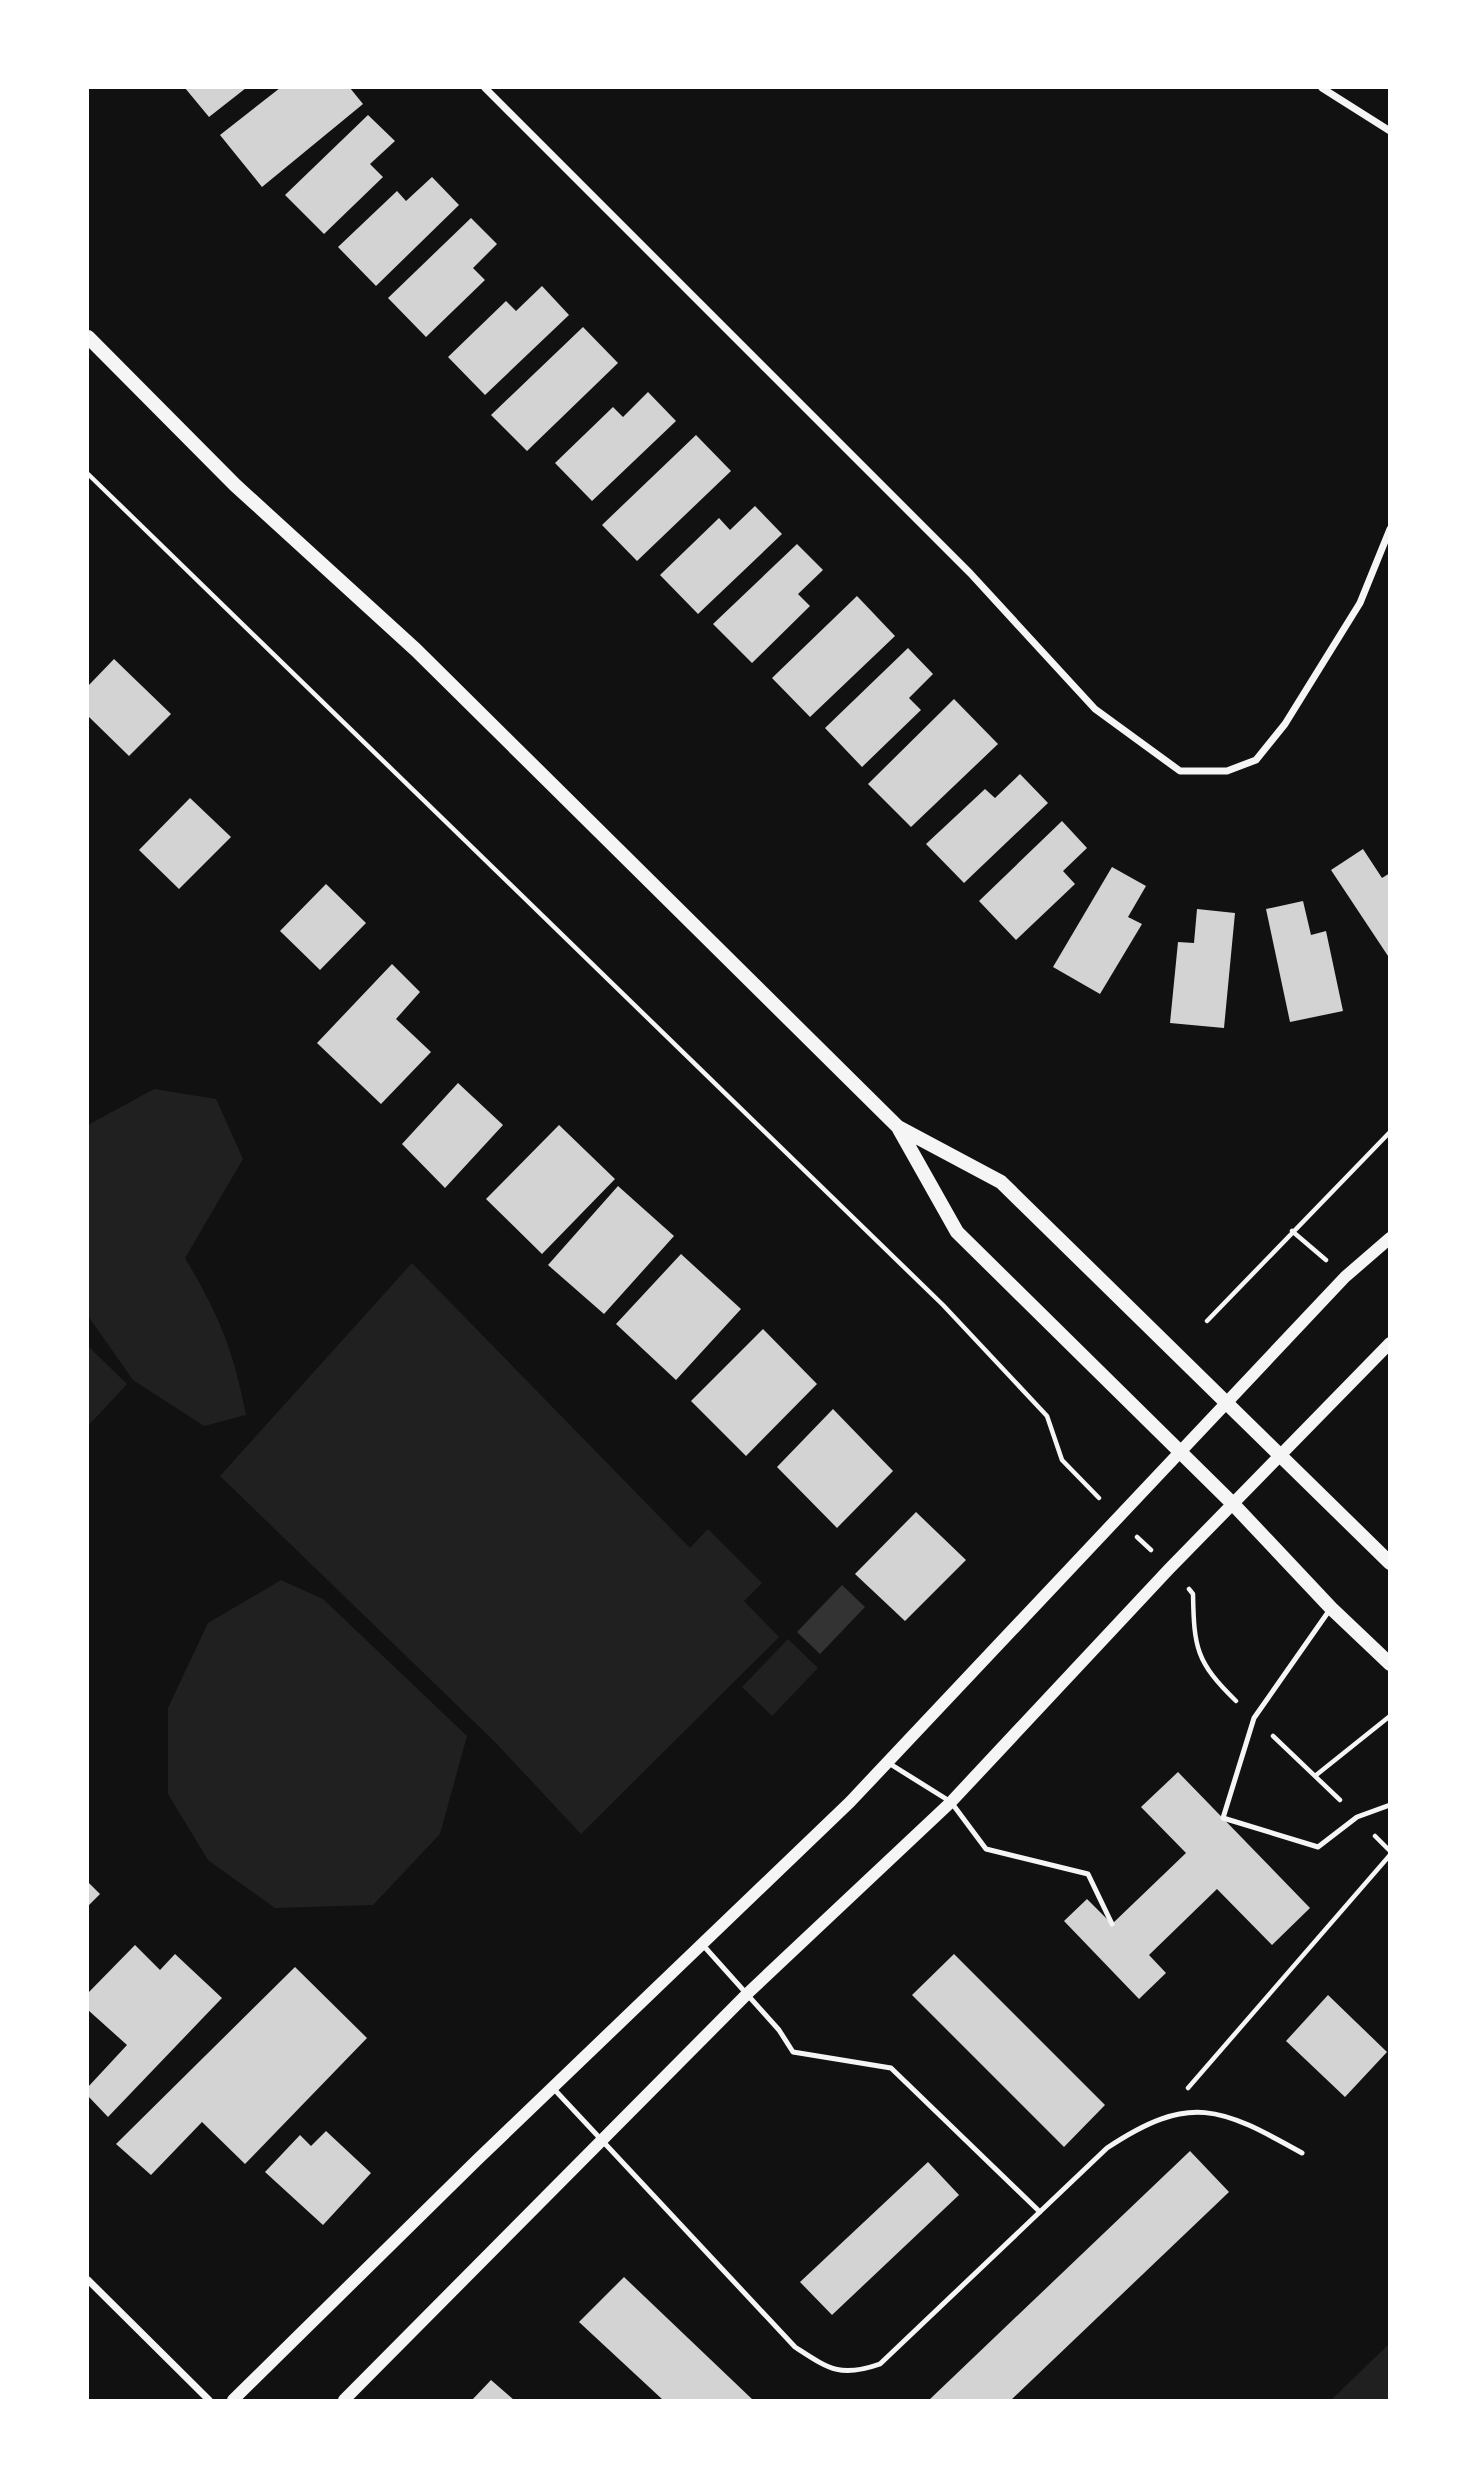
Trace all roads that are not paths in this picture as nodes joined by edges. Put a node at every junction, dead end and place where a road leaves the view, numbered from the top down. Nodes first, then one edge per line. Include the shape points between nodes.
1 (485, 88) edge
2 (1322, 88) edge
3 (1390, 131) edge
4 (88, 337) edge
5 (1390, 529) edge
6 (898, 1127) junction
7 (1390, 1238) edge
8 (1390, 1343) edge
9 (1228, 1403) junction
10 (1180, 1453) junction
11 (1281, 1456) junction
12 (1233, 1504) junction
13 (1390, 1563) edge
14 (1331, 1608) junction
15 (1390, 1664) edge
16 (886, 1761) junction
17 (951, 1802) junction
18 (1390, 1805) edge
19 (1112, 1924) dead end
20 (702, 1944) junction
21 (748, 1993) junction
22 (553, 2088) junction
23 (601, 2140) junction
24 (1302, 2153) dead end
25 (1041, 2212) junction
26 (88, 2280) edge
27 (209, 2400) edge
28 (233, 2400) edge
29 (344, 2400) edge

1 - 5 street via 970,573 1095,709 1180,771 1227,771 1256,760 1285,724 1360,603
2 - 3 street
4 - 6 main road via 235,485 416,650
6 - 9 main road via 1001,1182
6 - 10 main road via 957,1232
7 - 9 street via 1345,1277
8 - 11 street
9 - 10 street
9 - 11 main road
10 - 12 main road
10 - 16 street
11 - 12 street
11 - 13 main road
12 - 14 main road
12 - 17 street
14 - 15 main road
14 - 18 lane via 1254,1718 1223,1818 1318,1847 1357,1817
16 - 17 lane
16 - 20 street
17 - 19 lane via 986,1849 1088,1874
17 - 21 street
20 - 21 lane
20 - 22 street
21 - 23 street
21 - 25 lane via 793,2052 891,2068
22 - 23 lane
22 - 28 street
23 - 25 lane via 795,2347 827,2367 855,2373 880,2364
23 - 29 street
24 - 25 lane via 1233,2118 1206,2111 1179,2112 1142,2125 1107,2148
26 - 27 street

